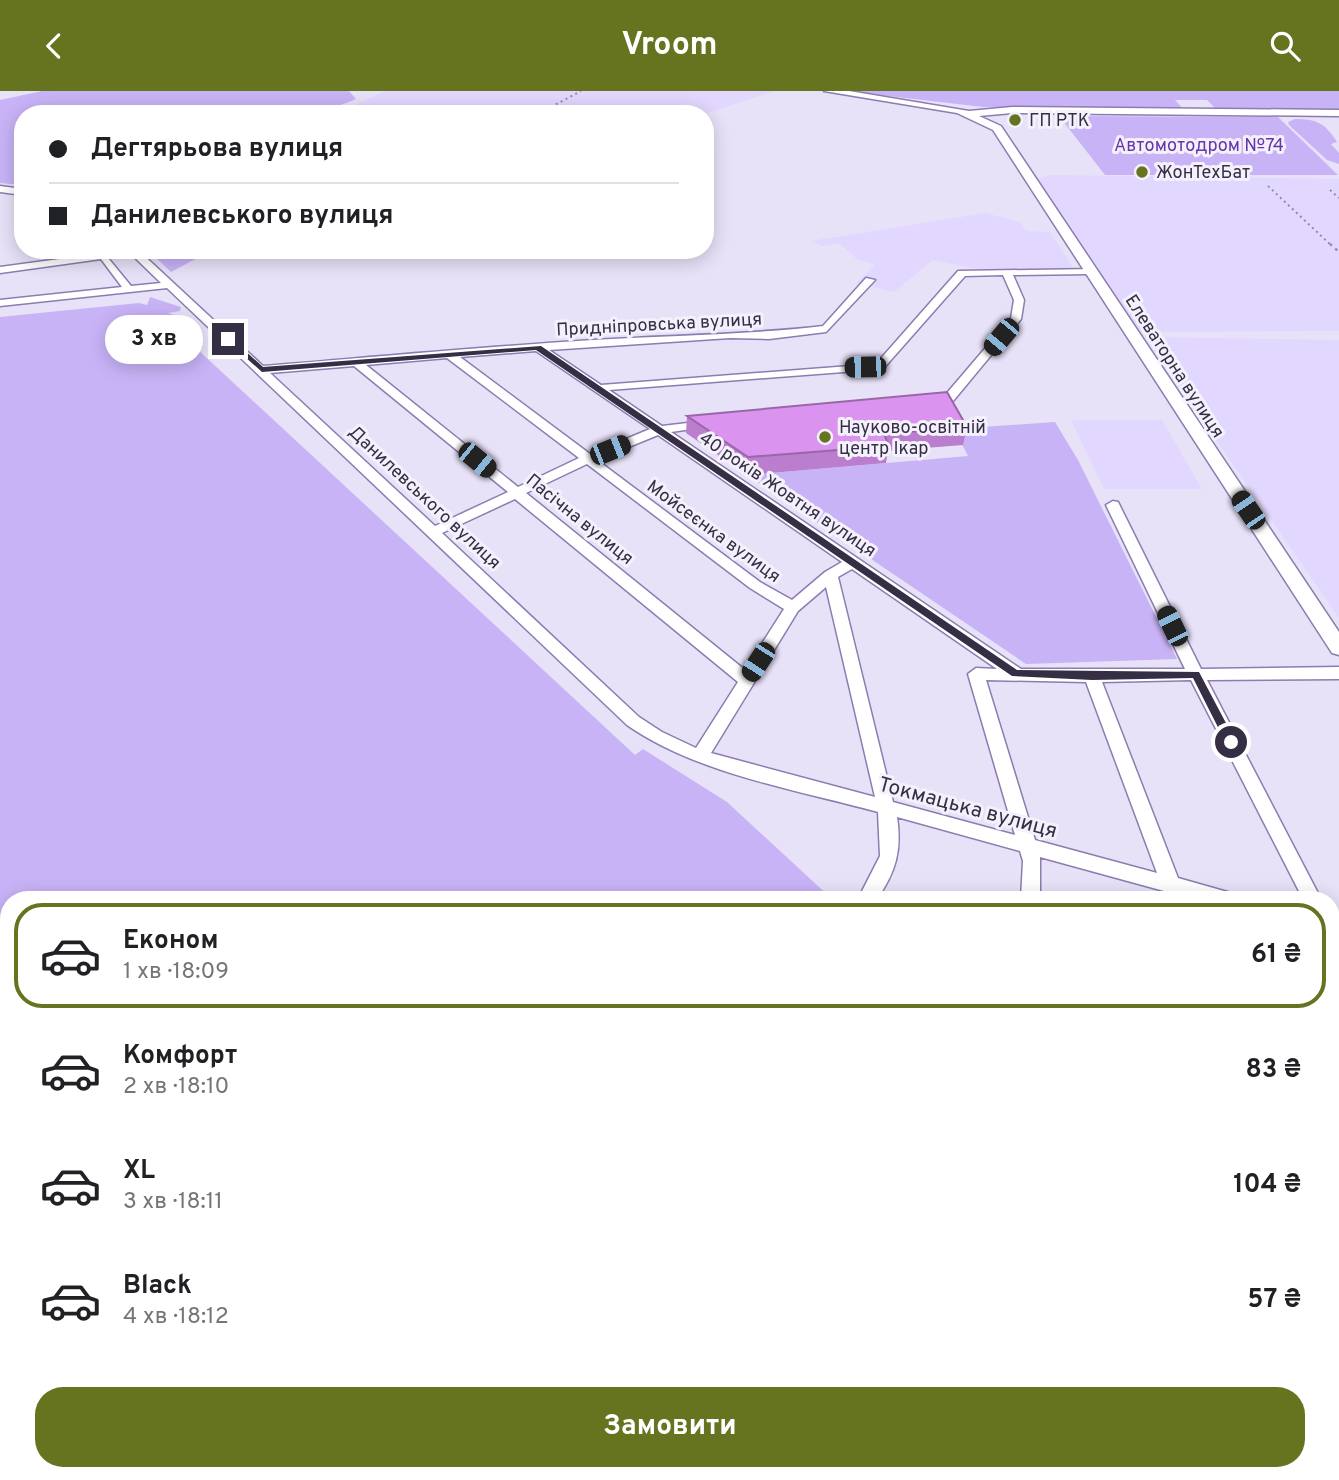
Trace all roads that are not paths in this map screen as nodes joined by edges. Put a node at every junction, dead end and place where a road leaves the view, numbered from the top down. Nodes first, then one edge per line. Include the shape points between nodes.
1 (829, 91) edge
2 (933, 104) junction
3 (1012, 110) junction
4 (972, 113) junction
5 (1339, 113) edge
6 (997, 128) junction
7 (82, 259) edge
8 (106, 259) edge
9 (142, 259) edge
10 (0, 270) edge
11 (1090, 271) junction
12 (156, 272) junction
13 (1006, 272) junction
14 (870, 280) dead end
15 (174, 289) junction
16 (130, 291) junction
17 (0, 303) edge
18 (195, 310) junction
19 (538, 348) junction
20 (449, 354) junction
21 (356, 362) junction
22 (262, 370) junction
23 (597, 390) junction
24 (918, 405) edge
25 (728, 422) edge
26 (658, 430) junction
27 (586, 460) junction
28 (517, 492) junction
29 (1113, 505) dead end
30 (434, 532) junction
31 (855, 561) junction
32 (830, 575) junction
33 (793, 607) junction
34 (1339, 648) edge
35 (1015, 673) junction
36 (1339, 673) edge
37 (1196, 675) junction
38 (1092, 676) junction
39 (747, 680) junction
40 (700, 757) junction
41 (886, 808) junction
42 (1027, 847) junction
43 (873, 891) edge
44 (1030, 891) edge
45 (1168, 891) edge
46 (1173, 891) edge
47 (1308, 891) edge

1 - 2 main road
2 - 3 main road
2 - 4 main road
3 - 4 main road
3 - 5 main road
3 - 6 main road via 993,115
4 - 6 main road, Елеваторна вулиця
6 - 11 main road, Елеваторна вулиця
7 - 10 street
8 - 16 street
9 - 12 street, Данилевського вулиця
11 - 13 street
11 - 34 main road, Елеваторна вулиця
12 - 15 street, Данилевського вулиця
12 - 16 street via 150,284
13 - 23 street via 962,273 879,367
13 - 24 street via 1022,308 945,403
14 - 19 street, Придніпровська вулиця via 826,329
15 - 16 street
15 - 18 street, Данилевського вулиця
16 - 17 street
16 - 18 street via 175,300
18 - 22 street, Данилевського вулиця
19 - 20 street, Придніпровська вулиця
19 - 23 street, 40 років Жовтня вулиця
20 - 21 street, Придніпровська вулиця
20 - 27 street, Мойсеєнка вулиця
21 - 22 street, Придніпровська вулиця
21 - 28 street, Пасічна вулиця
22 - 30 street, Данилевського вулиця
23 - 26 street, 40 років Жовтня вулиця
25 - 26 street
26 - 27 street
26 - 31 street, 40 років Жовтня вулиця
27 - 28 street
27 - 33 street, Мойсеєнка вулиця via 755,585
28 - 30 street
28 - 39 street, Пасічна вулиця
29 - 37 street
30 - 40 street, Данилевського вулиця via 633,721 677,749
31 - 32 street
31 - 35 street, 40 років Жовтня вулиця
32 - 33 street
32 - 41 street
33 - 39 street
35 - 38 street
35 - 42 street via 976,674
36 - 37 street
37 - 38 street
37 - 47 street
38 - 46 street
39 - 40 street
40 - 41 street, Токмацька вулиця
41 - 42 street, Токмацька вулиця
41 - 43 street via 892,847 887,870
42 - 44 street via 1032,861
42 - 45 street, Токмацька вулиця

